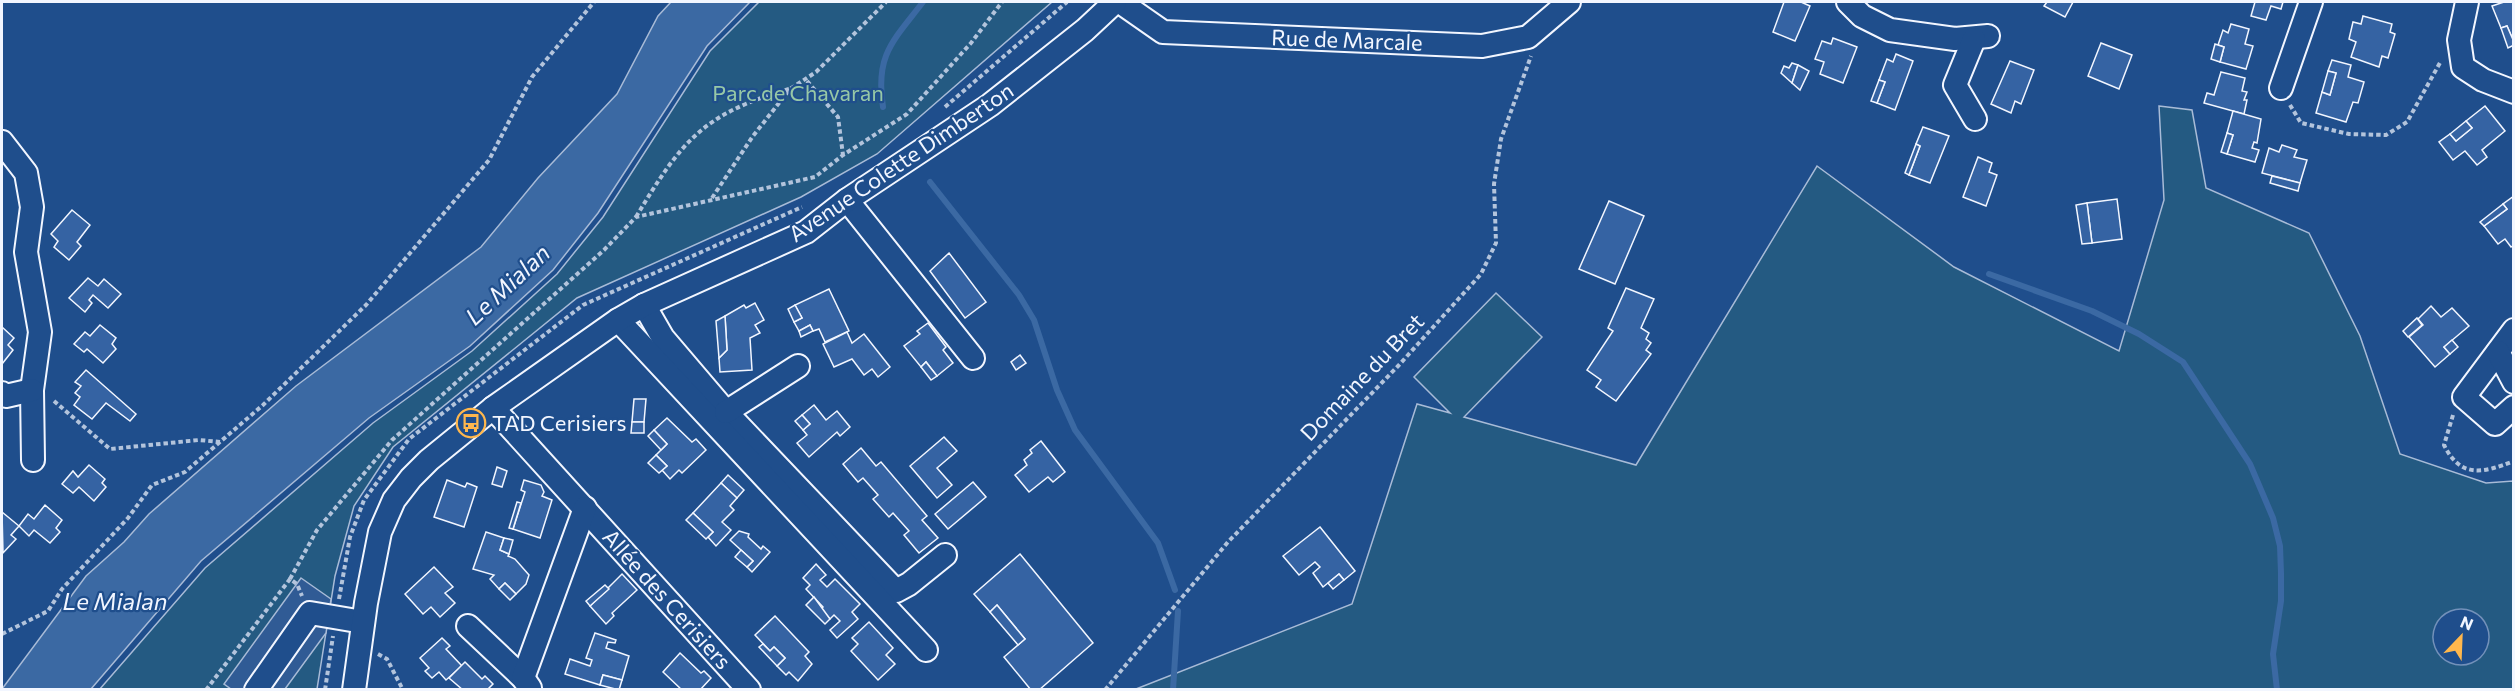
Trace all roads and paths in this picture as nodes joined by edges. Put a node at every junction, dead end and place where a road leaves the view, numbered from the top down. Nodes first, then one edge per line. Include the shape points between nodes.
1 (594, 2) edge
2 (886, 2) edge
3 (1002, 2) edge
4 (1115, 2) edge
5 (1120, 2) edge
6 (1569, 2) edge
7 (1848, 2) edge
8 (2311, 2) edge
9 (2467, 2) edge
10 (1528, 38) junction
11 (2459, 53) junction
12 (807, 81) junction
13 (2281, 88) joint
14 (790, 89) junction
15 (2514, 92) edge
16 (1975, 119) dead end
17 (2, 142) edge
18 (843, 155) junction
19 (712, 198) junction
20 (847, 200) junction
21 (636, 217) junction
22 (644, 304) junction
23 (618, 320) junction
24 (2514, 330) edge
25 (2498, 352) junction
26 (973, 358) dead end
27 (798, 366) dead end
28 (2514, 382) edge
29 (32, 390) junction
30 (2, 393) edge
31 (2464, 397) junction
32 (2514, 407) edge
33 (493, 408) junction
34 (726, 412) junction
35 (220, 442) junction
36 (33, 460) dead end
37 (2514, 462) edge
38 (585, 508) junction
39 (945, 555) dead end
40 (290, 579) junction
41 (310, 613) junction
42 (468, 626) dead end
43 (361, 632) junction
44 (2, 634) edge
45 (926, 650) dead end
46 (527, 684) edge
47 (206, 690) edge
48 (256, 690) edge
49 (354, 690) edge
50 (403, 690) edge
51 (749, 690) edge
52 (1105, 690) edge

1 - 35 path via 532,77 489,160 366,305
2 - 12 path
3 - 18 path via 907,114
4 - 20 street, Avenue Colette Dimberton via 990,105
5 - 10 street, Rue de Marcale via 1163,32 1482,46
6 - 10 street
7 - 16 street via 1862,16 1890,30 1955,39 1981,37 1955,85
8 - 13 street
9 - 11 street via 2458,40
10 - 52 path, Domaine du Bret via 1532,59 1501,139 1494,184 1496,243 1481,274 1228,542
11 - 13 path via 2439,62 2407,122 2386,135 2349,134 2301,123
11 - 15 street via 2463,67 2482,81
12 - 14 path
12 - 18 path via 837,117
14 - 19 path
14 - 21 path via 749,101 708,123 669,162
17 - 29 street via 26,173 32,207 27,252 40,332
18 - 19 path via 815,177
19 - 21 path
20 - 22 street, Avenue Colette Dimberton via 806,232
20 - 26 street
21 - 40 path via 392,440 317,530
22 - 23 street, Avenue Colette Dimberton
22 - 34 street via 663,338
23 - 33 street, Avenue Colette Dimberton
23 - 45 street
24 - 25 street
25 - 28 street
25 - 31 street
27 - 34 street
29 - 30 street via 6,396
29 - 35 path via 55,402 110,449 200,440
29 - 36 street
31 - 32 street via 2495,424
31 - 37 path via 2448,423 2444,445 2451,460 2484,472
33 - 38 street, Allée des Cerisiers
33 - 43 street, Avenue Colette Dimberton via 429,460 394,500 380,532
34 - 39 street via 896,591
35 - 44 path via 184,472 152,485 128,518 62,589 48,611
38 - 46 street, Allée des Cerisiers
38 - 51 street, Allée des Cerisiers
40 - 41 path via 297,584
40 - 47 path
41 - 43 street
41 - 48 street
42 - 46 street
43 - 49 street, Avenue Colette Dimberton
43 - 50 path via 387,659

